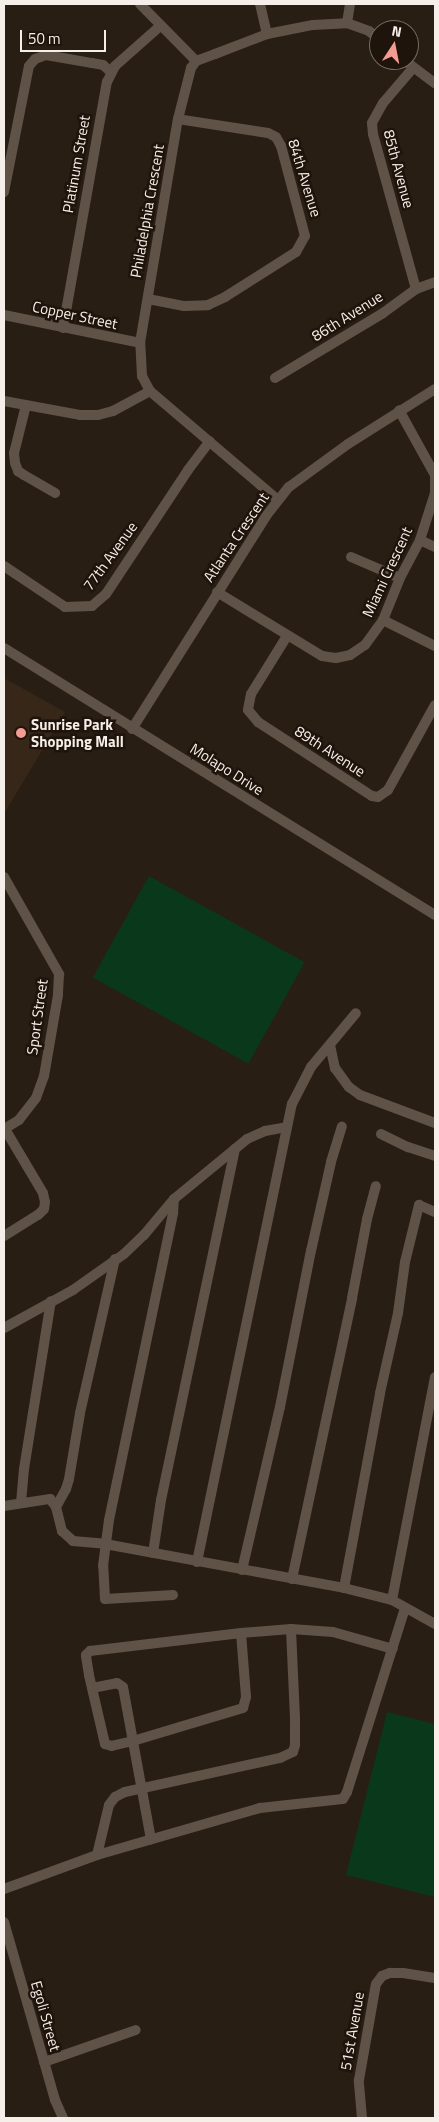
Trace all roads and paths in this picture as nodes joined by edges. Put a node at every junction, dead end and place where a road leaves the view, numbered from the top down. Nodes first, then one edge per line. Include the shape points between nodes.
1 (140, 4) edge
2 (260, 4) edge
3 (350, 4) edge
4 (347, 23) junction
5 (160, 26) junction
6 (369, 31) edge
7 (268, 34) junction
8 (196, 61) junction
9 (411, 70) edge
10 (416, 70) edge
11 (110, 71) junction
12 (435, 83) edge
13 (178, 119) junction
14 (4, 192) edge
15 (435, 282) edge
16 (416, 289) junction
17 (148, 299) junction
18 (4, 315) edge
19 (63, 328) junction
20 (140, 343) junction
21 (275, 378) dead end
22 (435, 388) edge
23 (150, 391) junction
24 (4, 401) edge
25 (26, 405) junction
26 (399, 410) junction
27 (210, 441) junction
28 (435, 475) edge
29 (55, 493) dead end
30 (278, 500) junction
31 (420, 540) junction
32 (435, 547) edge
33 (351, 557) dead end
34 (4, 566) edge
35 (400, 578) junction
36 (217, 592) junction
37 (383, 620) junction
38 (287, 636) junction
39 (435, 646) edge
40 (4, 648) edge
41 (435, 705) edge
42 (132, 729) junction
43 (4, 877) edge
44 (435, 914) edge
45 (356, 1012) dead end
46 (330, 1045) junction
47 (435, 1123) edge
48 (287, 1126) junction
49 (342, 1127) dead end
50 (4, 1129) edge
51 (381, 1134) dead end
52 (235, 1149) junction
53 (435, 1156) edge
54 (376, 1186) dead end
55 (174, 1199) junction
56 (435, 1212) edge
57 (4, 1236) edge
58 (115, 1259) junction
59 (51, 1301) junction
60 (4, 1328) edge
61 (435, 1377) edge
62 (21, 1503) junction
63 (4, 1506) edge
64 (56, 1507) junction
65 (105, 1544) junction
66 (153, 1553) junction
67 (197, 1562) junction
68 (242, 1570) junction
69 (292, 1579) junction
70 (344, 1588) junction
71 (173, 1595) dead end
72 (392, 1600) junction
73 (405, 1608) junction
74 (435, 1624) edge
75 (291, 1629) junction
76 (241, 1633) junction
77 (393, 1649) junction
78 (92, 1688) junction
79 (133, 1741) junction
80 (143, 1787) junction
81 (151, 1839) junction
82 (97, 1855) junction
83 (4, 1889) edge
84 (4, 1922) edge
85 (8, 1955) edge
86 (435, 1978) edge
87 (136, 2030) dead end
88 (44, 2062) junction
89 (63, 2118) edge
90 (362, 2118) edge

1 - 5 street
2 - 7 street
3 - 4 street
4 - 6 street
4 - 7 street via 313,25
5 - 8 street
5 - 11 street
7 - 8 street
8 - 13 street, Philadelphia Crescent
9 - 16 street, 85th Avenue via 383,103 372,123
10 - 12 street
11 - 14 street via 92,62 46,55 35,59 29,66
11 - 19 street, Platinum Street
13 - 17 street, Philadelphia Crescent
13 - 17 street, 84th Avenue via 276,137 282,146 305,236 296,252 208,305 184,306
15 - 16 street, 86th Avenue
16 - 21 street, 86th Avenue
17 - 20 street, Philadelphia Crescent
18 - 19 street, Copper Street
19 - 20 street, Copper Street
20 - 23 street, Philadelphia Crescent via 142,376
22 - 26 street, Atlanta Crescent
23 - 25 street via 98,415
23 - 27 street, Philadelphia Crescent
24 - 25 street
25 - 29 street via 14,453 15,463 24,475
26 - 28 street, Miami Crescent
26 - 30 street, Atlanta Crescent via 327,458 289,487
27 - 30 street, Philadelphia Crescent
27 - 34 street, 77th Avenue via 106,594 92,606 65,607
28 - 31 street, Miami Crescent via 433,505
30 - 36 street, Atlanta Crescent
31 - 32 street
31 - 35 street, Miami Crescent
33 - 35 street
35 - 37 street, Miami Crescent
36 - 38 street, Miami Crescent
36 - 42 street, Atlanta Crescent
37 - 38 street, Miami Crescent via 365,645 350,655 322,656
37 - 39 street
38 - 41 street, 89th Avenue via 252,694 248,710 253,718 372,796 378,797 388,790
40 - 42 street, Molapo Drive
42 - 44 street, Molapo Drive
43 - 50 street, Sport Street via 59,974 44,1076 36,1098 20,1120
45 - 46 street
46 - 47 street via 336,1068 349,1087 360,1095
46 - 48 street via 300,1086
48 - 52 street via 254,1135
48 - 67 street
49 - 68 street via 331,1162
50 - 57 street via 43,1193 45,1202 44,1210 38,1215
51 - 53 street
52 - 55 street
52 - 66 street via 161,1500
54 - 69 street
55 - 58 street via 144,1235
55 - 65 street
56 - 70 street via 419,1205 405,1262
58 - 59 street via 73,1290
58 - 64 street via 80,1413 70,1479
59 - 60 street
59 - 62 street
61 - 72 street
62 - 63 street
62 - 64 street via 50,1499
64 - 65 street via 66,1537 83,1544
65 - 66 street
65 - 71 street via 105,1599
66 - 67 street
67 - 68 street
68 - 69 street
69 - 70 street
70 - 72 street
72 - 73 street
73 - 74 street
73 - 77 street
75 - 76 street
75 - 77 street via 333,1632
75 - 80 street via 295,1718 292,1752 280,1758
76 - 78 street via 90,1651 86,1655
76 - 79 street via 246,1697 243,1708
77 - 81 street via 343,1799 260,1808
78 - 79 street via 105,1744 112,1746
78 - 79 street via 117,1683 123,1687
79 - 80 street
80 - 81 street
80 - 82 street via 115,1797 109,1805
81 - 82 street
82 - 83 street
84 - 85 street, Egoli Street
85 - 88 street, Egoli Street
86 - 90 street, 51st Avenue via 390,1973 382,1976 376,1984 358,2080
87 - 88 street
88 - 89 street, Egoli Street

